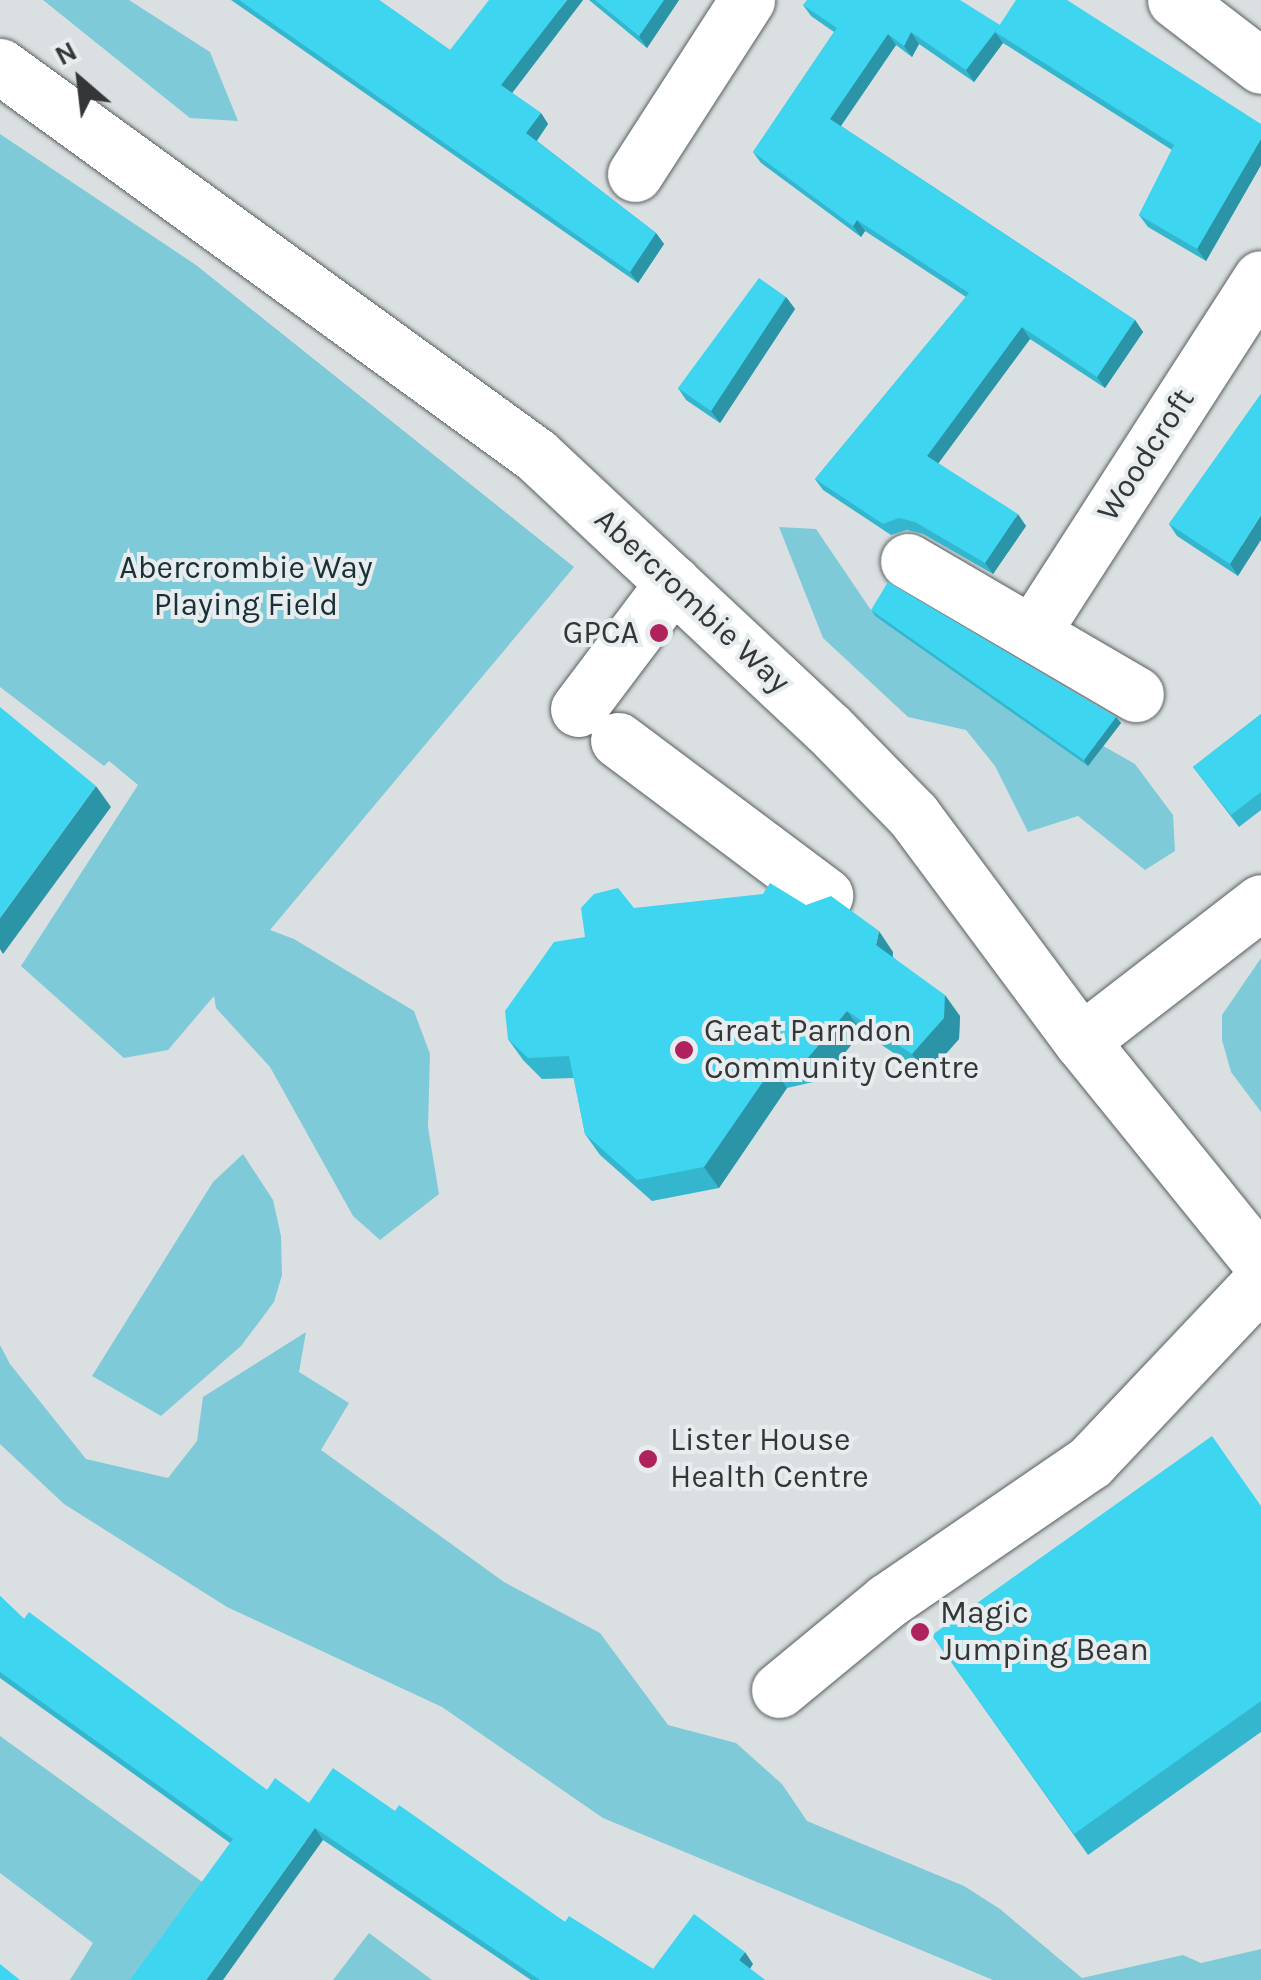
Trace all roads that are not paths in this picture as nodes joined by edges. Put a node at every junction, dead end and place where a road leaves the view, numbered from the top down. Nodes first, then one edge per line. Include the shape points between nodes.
1 (748, 0) edge
2 (1175, 0) edge
3 (0, 66) edge
4 (1261, 66) edge
5 (635, 174) dead end
6 (1261, 278) edge
7 (908, 561) dead end
8 (673, 583) junction
9 (1032, 632) junction
10 (1136, 694) dead end
11 (824, 895) edge
12 (1261, 902) edge
13 (1081, 1041) junction
14 (1261, 1263) edge
15 (1261, 1281) edge
16 (780, 1690) dead end

1 - 5 street
2 - 4 street
3 - 8 street, Abercrombie Way via 536,455
6 - 9 street, Woodcroft
7 - 9 street
8 - 11 street via 598,724
8 - 13 street, Abercrombie Way via 913,815
9 - 10 street
12 - 13 street
13 - 14 street, Abercrombie Way
15 - 16 street via 1090,1462 887,1601

